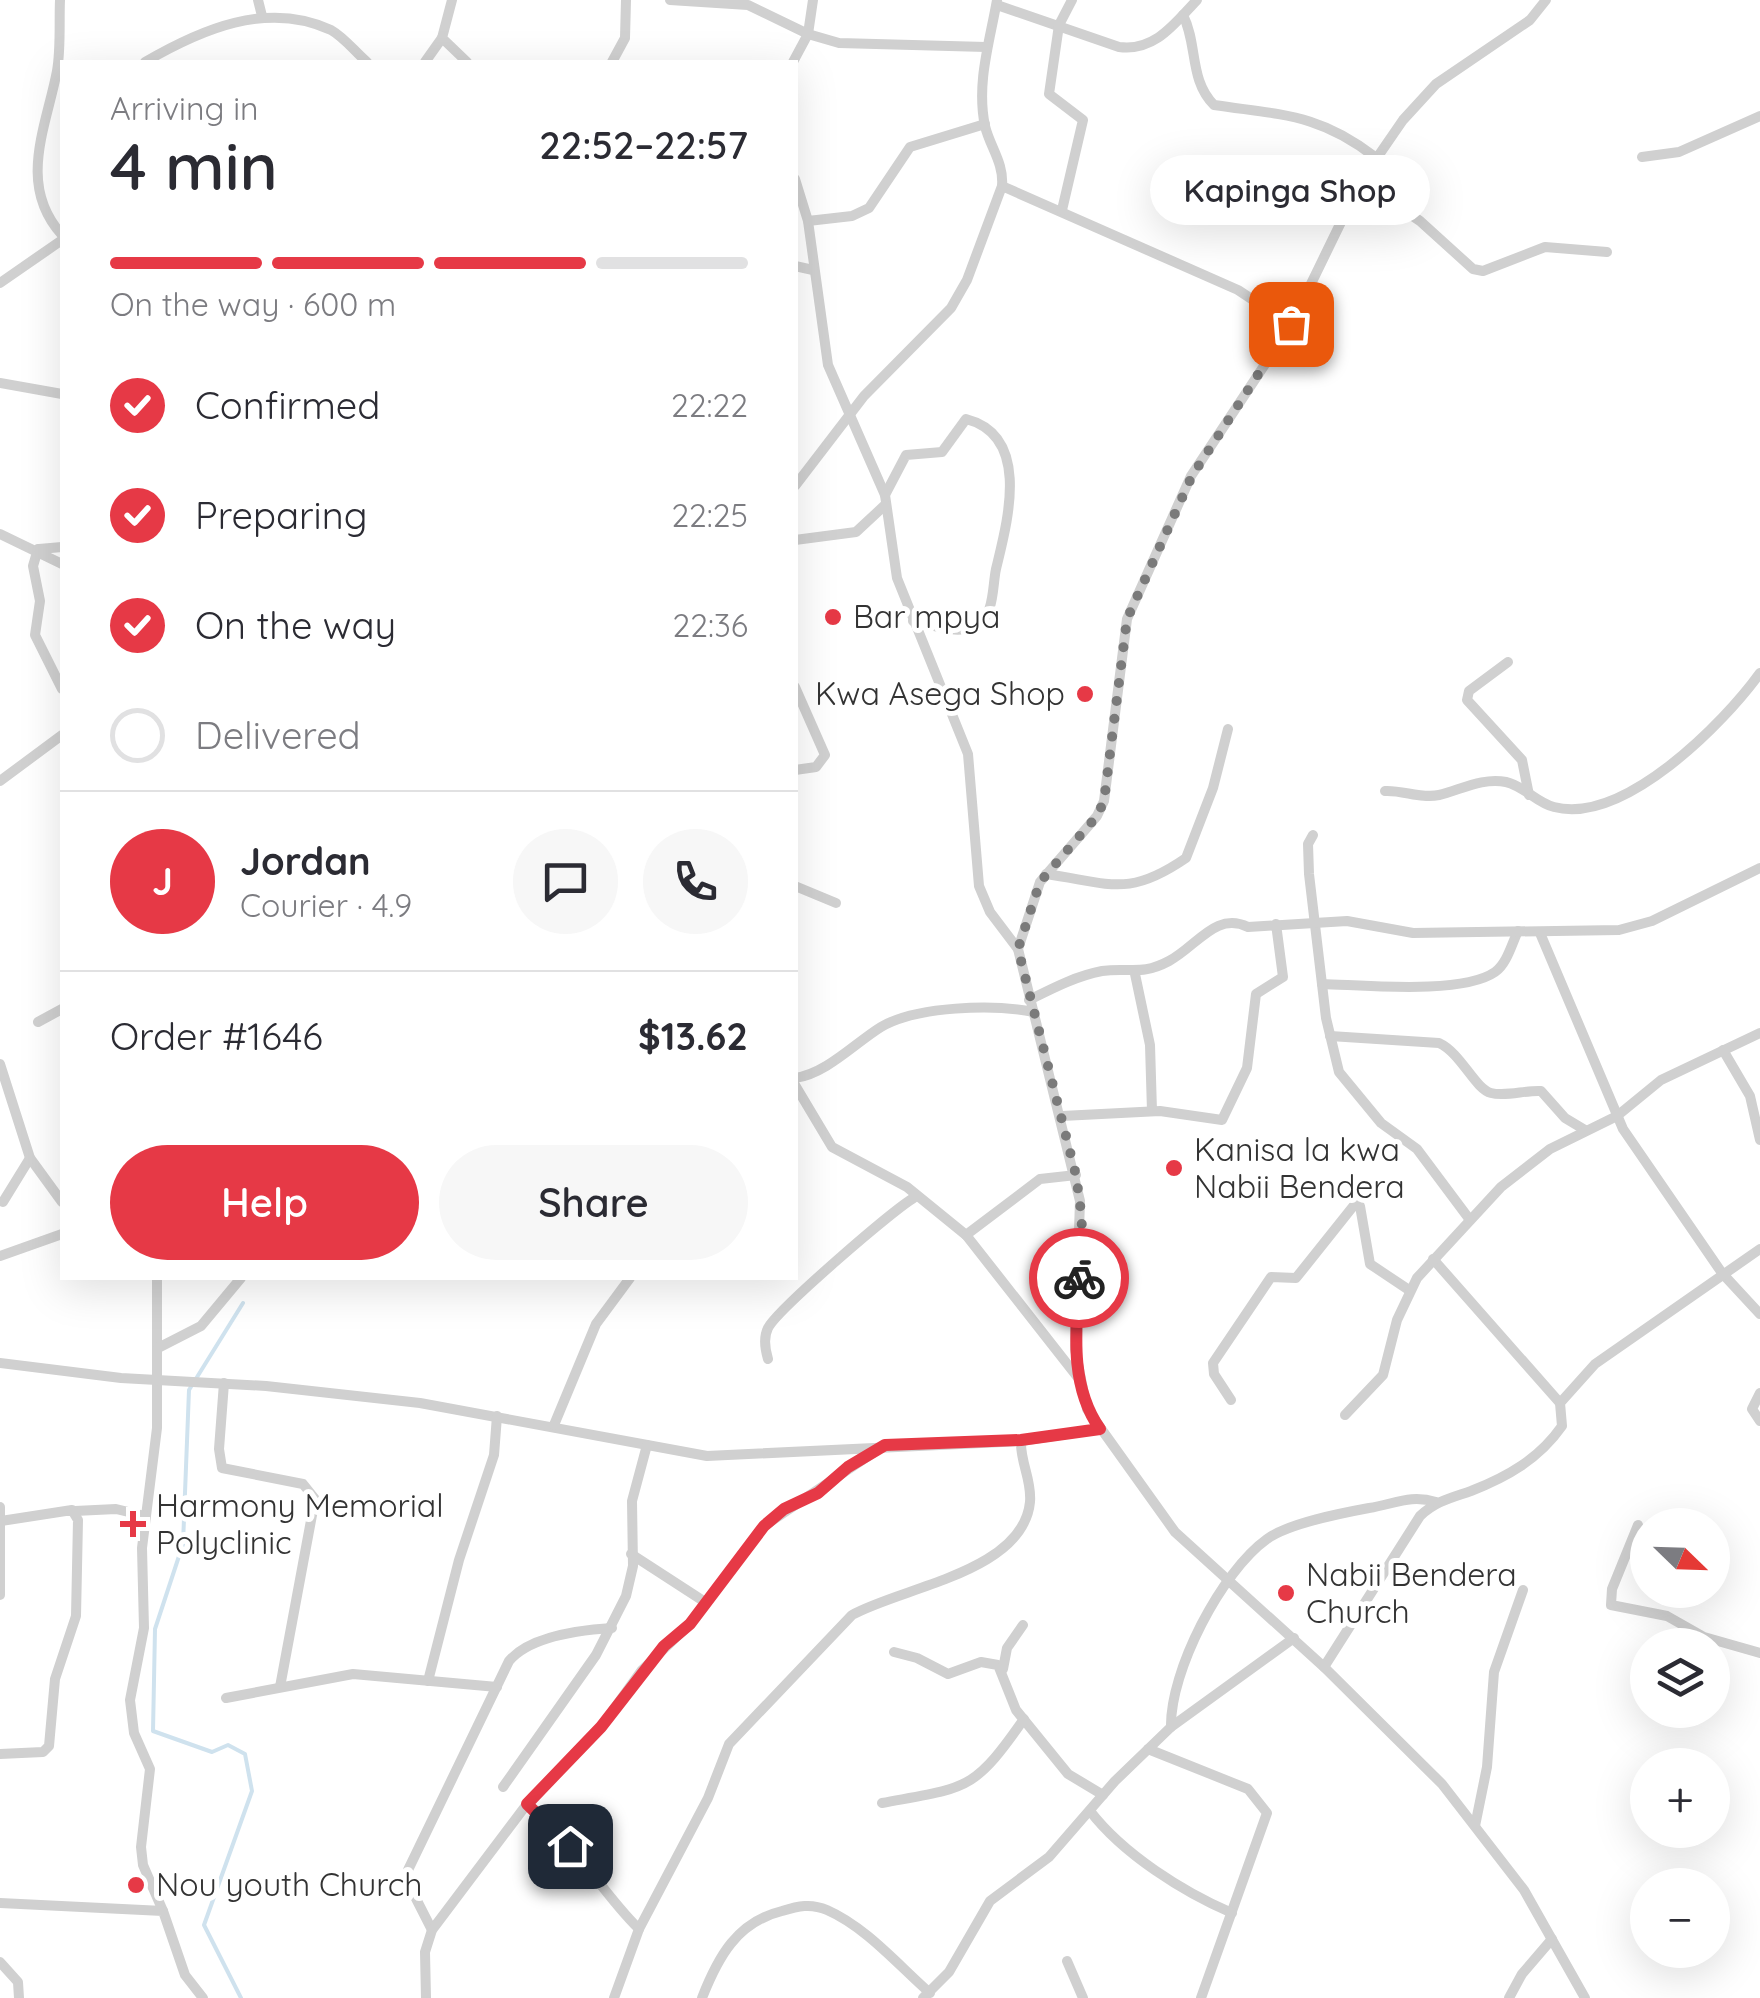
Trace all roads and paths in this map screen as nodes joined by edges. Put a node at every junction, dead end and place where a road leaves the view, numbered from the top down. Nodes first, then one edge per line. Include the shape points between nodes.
1 (60, 0) edge
2 (258, 0) edge
3 (452, 0) edge
4 (626, 0) edge
5 (670, 0) edge
6 (813, 0) edge
7 (1072, 0) edge
8 (1198, 0) edge
9 (1546, 0) edge
10 (748, 2) edge
11 (997, 2) edge
12 (262, 16) junction
13 (1182, 16) junction
14 (1059, 25) junction
15 (808, 34) junction
16 (442, 38) junction
17 (986, 47) junction
18 (149, 60) edge
19 (364, 60) edge
20 (426, 60) edge
21 (466, 60) edge
22 (613, 60) edge
23 (794, 60) edge
24 (1760, 116) edge
25 (984, 124) junction
26 (1376, 157) junction
27 (1642, 157) dead end
28 (1361, 181) junction
29 (1002, 186) junction
30 (798, 189) edge
31 (1062, 210) junction
32 (808, 221) junction
33 (60, 234) edge
34 (60, 238) edge
35 (1607, 252) dead end
36 (798, 267) edge
37 (813, 270) junction
38 (0, 283) edge
39 (1291, 324) junction
40 (0, 382) edge
41 (60, 394) edge
42 (848, 416) junction
43 (798, 479) edge
44 (885, 500) junction
45 (1, 539) edge
46 (798, 540) edge
47 (60, 547) edge
48 (38, 549) junction
49 (60, 563) edge
50 (913, 621) junction
51 (1508, 662) dead end
52 (1760, 673) edge
53 (60, 685) edge
54 (798, 694) edge
55 (1228, 729) dead end
56 (60, 736) edge
57 (798, 773) edge
58 (0, 781) edge
59 (1385, 791) dead end
60 (1529, 795) junction
61 (1313, 835) dead end
62 (1760, 868) edge
63 (1046, 874) junction
64 (798, 887) edge
65 (836, 904) dead end
66 (1315, 922) junction
67 (1276, 924) junction
68 (1518, 931) junction
69 (1540, 933) junction
70 (1018, 949) junction
71 (1135, 974) junction
72 (1322, 984) junction
73 (1030, 1000) junction
74 (60, 1009) edge
75 (1034, 1012) junction
76 (38, 1022) dead end
77 (1760, 1033) edge
78 (1330, 1036) junction
79 (1723, 1050) junction
80 (0, 1064) edge
81 (798, 1080) edge
82 (798, 1087) edge
83 (1152, 1111) junction
84 (1062, 1116) junction
85 (1617, 1116) junction
86 (1585, 1130) junction
87 (1760, 1140) edge
88 (30, 1158) junction
89 (1076, 1175) junction
90 (917, 1196) junction
91 (60, 1199) edge
92 (2, 1202) edge
93 (1470, 1220) junction
94 (60, 1235) edge
95 (966, 1235) junction
96 (1760, 1249) edge
97 (0, 1256) edge
98 (1433, 1259) junction
99 (1722, 1274) junction
100 (157, 1280) edge
101 (239, 1280) edge
102 (629, 1280) edge
103 (1409, 1290) junction
104 (1760, 1314) edge
105 (158, 1348) junction
106 (768, 1359) dead end
107 (0, 1363) edge
108 (1080, 1380) junction
109 (156, 1381) junction
110 (224, 1383) junction
111 (1760, 1393) edge
112 (1231, 1400) dead end
113 (1560, 1403) junction
114 (1345, 1414) dead end
115 (497, 1416) junction
116 (1760, 1421) edge
117 (554, 1425) junction
118 (1100, 1429) junction
119 (1021, 1440) junction
120 (647, 1445) junction
121 (885, 1445) junction
122 (1436, 1502) junction
123 (0, 1507) edge
124 (75, 1511) junction
125 (145, 1516) junction
126 (1, 1521) edge
127 (1630, 1545) edge
128 (631, 1554) junction
129 (1229, 1583) junction
130 (1523, 1590) dead end
131 (0, 1595) edge
132 (705, 1602) junction
133 (1022, 1625) dead end
134 (612, 1628) junction
135 (1294, 1638) junction
136 (894, 1652) dead end
137 (1760, 1653) edge
138 (1324, 1666) junction
139 (1003, 1669) junction
140 (428, 1681) junction
141 (280, 1687) junction
142 (497, 1687) junction
143 (226, 1698) dead end
144 (1024, 1718) junction
145 (1172, 1727) junction
146 (1148, 1749) junction
147 (0, 1754) edge
148 (502, 1787) dead end
149 (1102, 1795) junction
150 (882, 1803) dead end
151 (527, 1804) junction
152 (1090, 1811) junction
153 (1476, 1826) junction
154 (0, 1903) edge
155 (163, 1911) junction
156 (1232, 1912) junction
157 (639, 1929) junction
158 (432, 1930) junction
159 (1552, 1939) junction
160 (1068, 1961) dead end
161 (0, 1962) edge
162 (1579, 1995) edge
163 (926, 1996) edge
164 (19, 1998) edge
165 (204, 1998) edge
166 (426, 1998) edge
167 (614, 1998) edge
168 (702, 1998) edge
169 (1083, 1998) edge
170 (1201, 1998) edge
171 (1509, 1998) edge

1 - 33 street via 57,69 41,127 36,182
2 - 12 street
3 - 16 street
4 - 22 street via 625,38
5 - 10 street
6 - 15 street
7 - 14 street
8 - 13 street
9 - 26 street via 1530,20 1436,84
10 - 15 street
11 - 14 street
11 - 17 street
12 - 18 street via 212,24
12 - 19 street via 320,24
13 - 14 street via 1151,45 1138,48
13 - 26 street via 1196,77 1214,105 1301,116 1352,138
14 - 31 street via 1049,94 1083,120
15 - 17 street via 862,45
15 - 23 street
16 - 20 street
16 - 21 street
17 - 25 street
24 - 27 street via 1679,152
25 - 29 street
25 - 32 street via 910,146 869,208
26 - 28 street
28 - 35 street via 1473,269 1557,245
28 - 39 street
29 - 31 street
29 - 42 street via 951,308
30 - 32 street
31 - 39 street via 1238,290
32 - 37 street
34 - 38 street
36 - 37 street
37 - 42 street via 828,365
39 - 63 street via 1171,514 1121,642 1104,801
40 - 41 street
42 - 43 street
42 - 44 street
44 - 46 street via 856,532
44 - 50 street via 891,554
44 - 50 street via 906,455 942,452 966,419 996,433 1009,479 1010,516 992,603 983,620 963,630
45 - 48 street
47 - 48 street
48 - 49 street
48 - 53 street via 36,635
50 - 70 street via 968,754 979,886
51 - 60 street via 1469,691 1467,700 1522,760
52 - 60 street via 1722,722 1683,756 1617,796 1553,808
54 - 57 street via 824,755
55 - 63 street via 1186,858 1150,881 1119,888
56 - 58 street
59 - 60 street via 1437,795 1507,782
61 - 66 street via 1308,859
62 - 69 street via 1652,921 1619,930
63 - 70 street
64 - 65 street
66 - 67 street
66 - 68 street via 1368,922 1412,933
66 - 72 street
67 - 71 street via 1222,922 1168,961
67 - 83 street via 1283,976 1256,994 1247,1068 1228,1114 1215,1122
68 - 69 street
68 - 72 street via 1499,970 1484,976 1408,987
69 - 85 street
70 - 73 street
71 - 73 street via 1099,972
71 - 83 street via 1150,1045
72 - 78 street
73 - 75 street
74 - 76 street
75 - 81 street via 990,1008 901,1018
75 - 84 street
77 - 79 street
78 - 86 street via 1439,1042 1455,1050 1482,1088 1541,1092
78 - 93 street via 1352,1092 1417,1149
79 - 85 street via 1661,1080
79 - 87 street via 1750,1096
80 - 88 street
82 - 90 street via 832,1146
83 - 84 street
84 - 89 street
85 - 86 street
85 - 99 street
86 - 93 street via 1522,1170
88 - 91 street
88 - 92 street
89 - 95 street via 1040,1179
89 - 108 street via 1082,1219
90 - 95 street
90 - 106 street via 772,1321 765,1336
93 - 98 street
94 - 97 street
95 - 108 street
96 - 99 street
98 - 103 street
98 - 113 street
99 - 104 street
99 - 113 street via 1595,1364
100 - 105 street
101 - 105 street via 202,1326
102 - 117 street via 596,1324
103 - 112 street via 1370,1264 1355,1204 1296,1278 1271,1278 1215,1357 1212,1368
103 - 114 street via 1382,1375
105 - 109 street
107 - 109 street
108 - 118 street
109 - 110 street
109 - 125 street
110 - 115 street
110 - 141 street via 222,1468 304,1484 314,1499
111 - 116 street via 1752,1409
113 - 122 street via 1562,1426 1536,1456
115 - 117 street
115 - 140 street via 494,1455
117 - 120 street
118 - 119 street
118 - 129 street via 1175,1532
119 - 121 street
119 - 157 street via 1030,1498 1015,1535 961,1572 874,1603 837,1628 729,1744
120 - 121 street via 718,1456
120 - 128 street via 632,1501
121 - 132 street via 770,1520
122 - 129 street via 1405,1498 1282,1532 1250,1554
122 - 138 street via 1420,1516
123 - 126 street
124 - 125 street
124 - 126 street
124 - 147 street via 76,1616 55,1679 49,1746
125 - 155 street via 144,1628 130,1700 134,1733 150,1769 143,1865
126 - 131 street
127 - 137 street via 1611,1605 1667,1616 1704,1637
128 - 132 street
128 - 134 street via 630,1584
129 - 135 street
129 - 145 street via 1183,1668
130 - 153 street via 1494,1672
132 - 151 street
133 - 139 street
134 - 142 street via 518,1651
134 - 148 street
135 - 138 street
135 - 145 street
136 - 139 street via 948,1674 982,1662
138 - 153 street
139 - 144 street via 1012,1703
140 - 141 street via 353,1674
140 - 142 street
141 - 143 street
142 - 158 street via 408,1870 407,1881
144 - 149 street via 1068,1774
144 - 150 street via 974,1780
145 - 146 street
146 - 149 street
146 - 156 street via 1248,1789 1264,1803 1265,1827
149 - 152 street
151 - 157 street
151 - 158 street
152 - 156 street via 1127,1847
152 - 163 street via 1048,1858 990,1901
153 - 159 street
154 - 155 street
155 - 165 street via 185,1976
156 - 170 street
157 - 167 street
158 - 166 street via 425,1952
159 - 162 street
159 - 171 street
160 - 169 street
161 - 164 street via 18,1982
163 - 168 street via 849,1924 824,1908 802,1905 745,1927 721,1955

